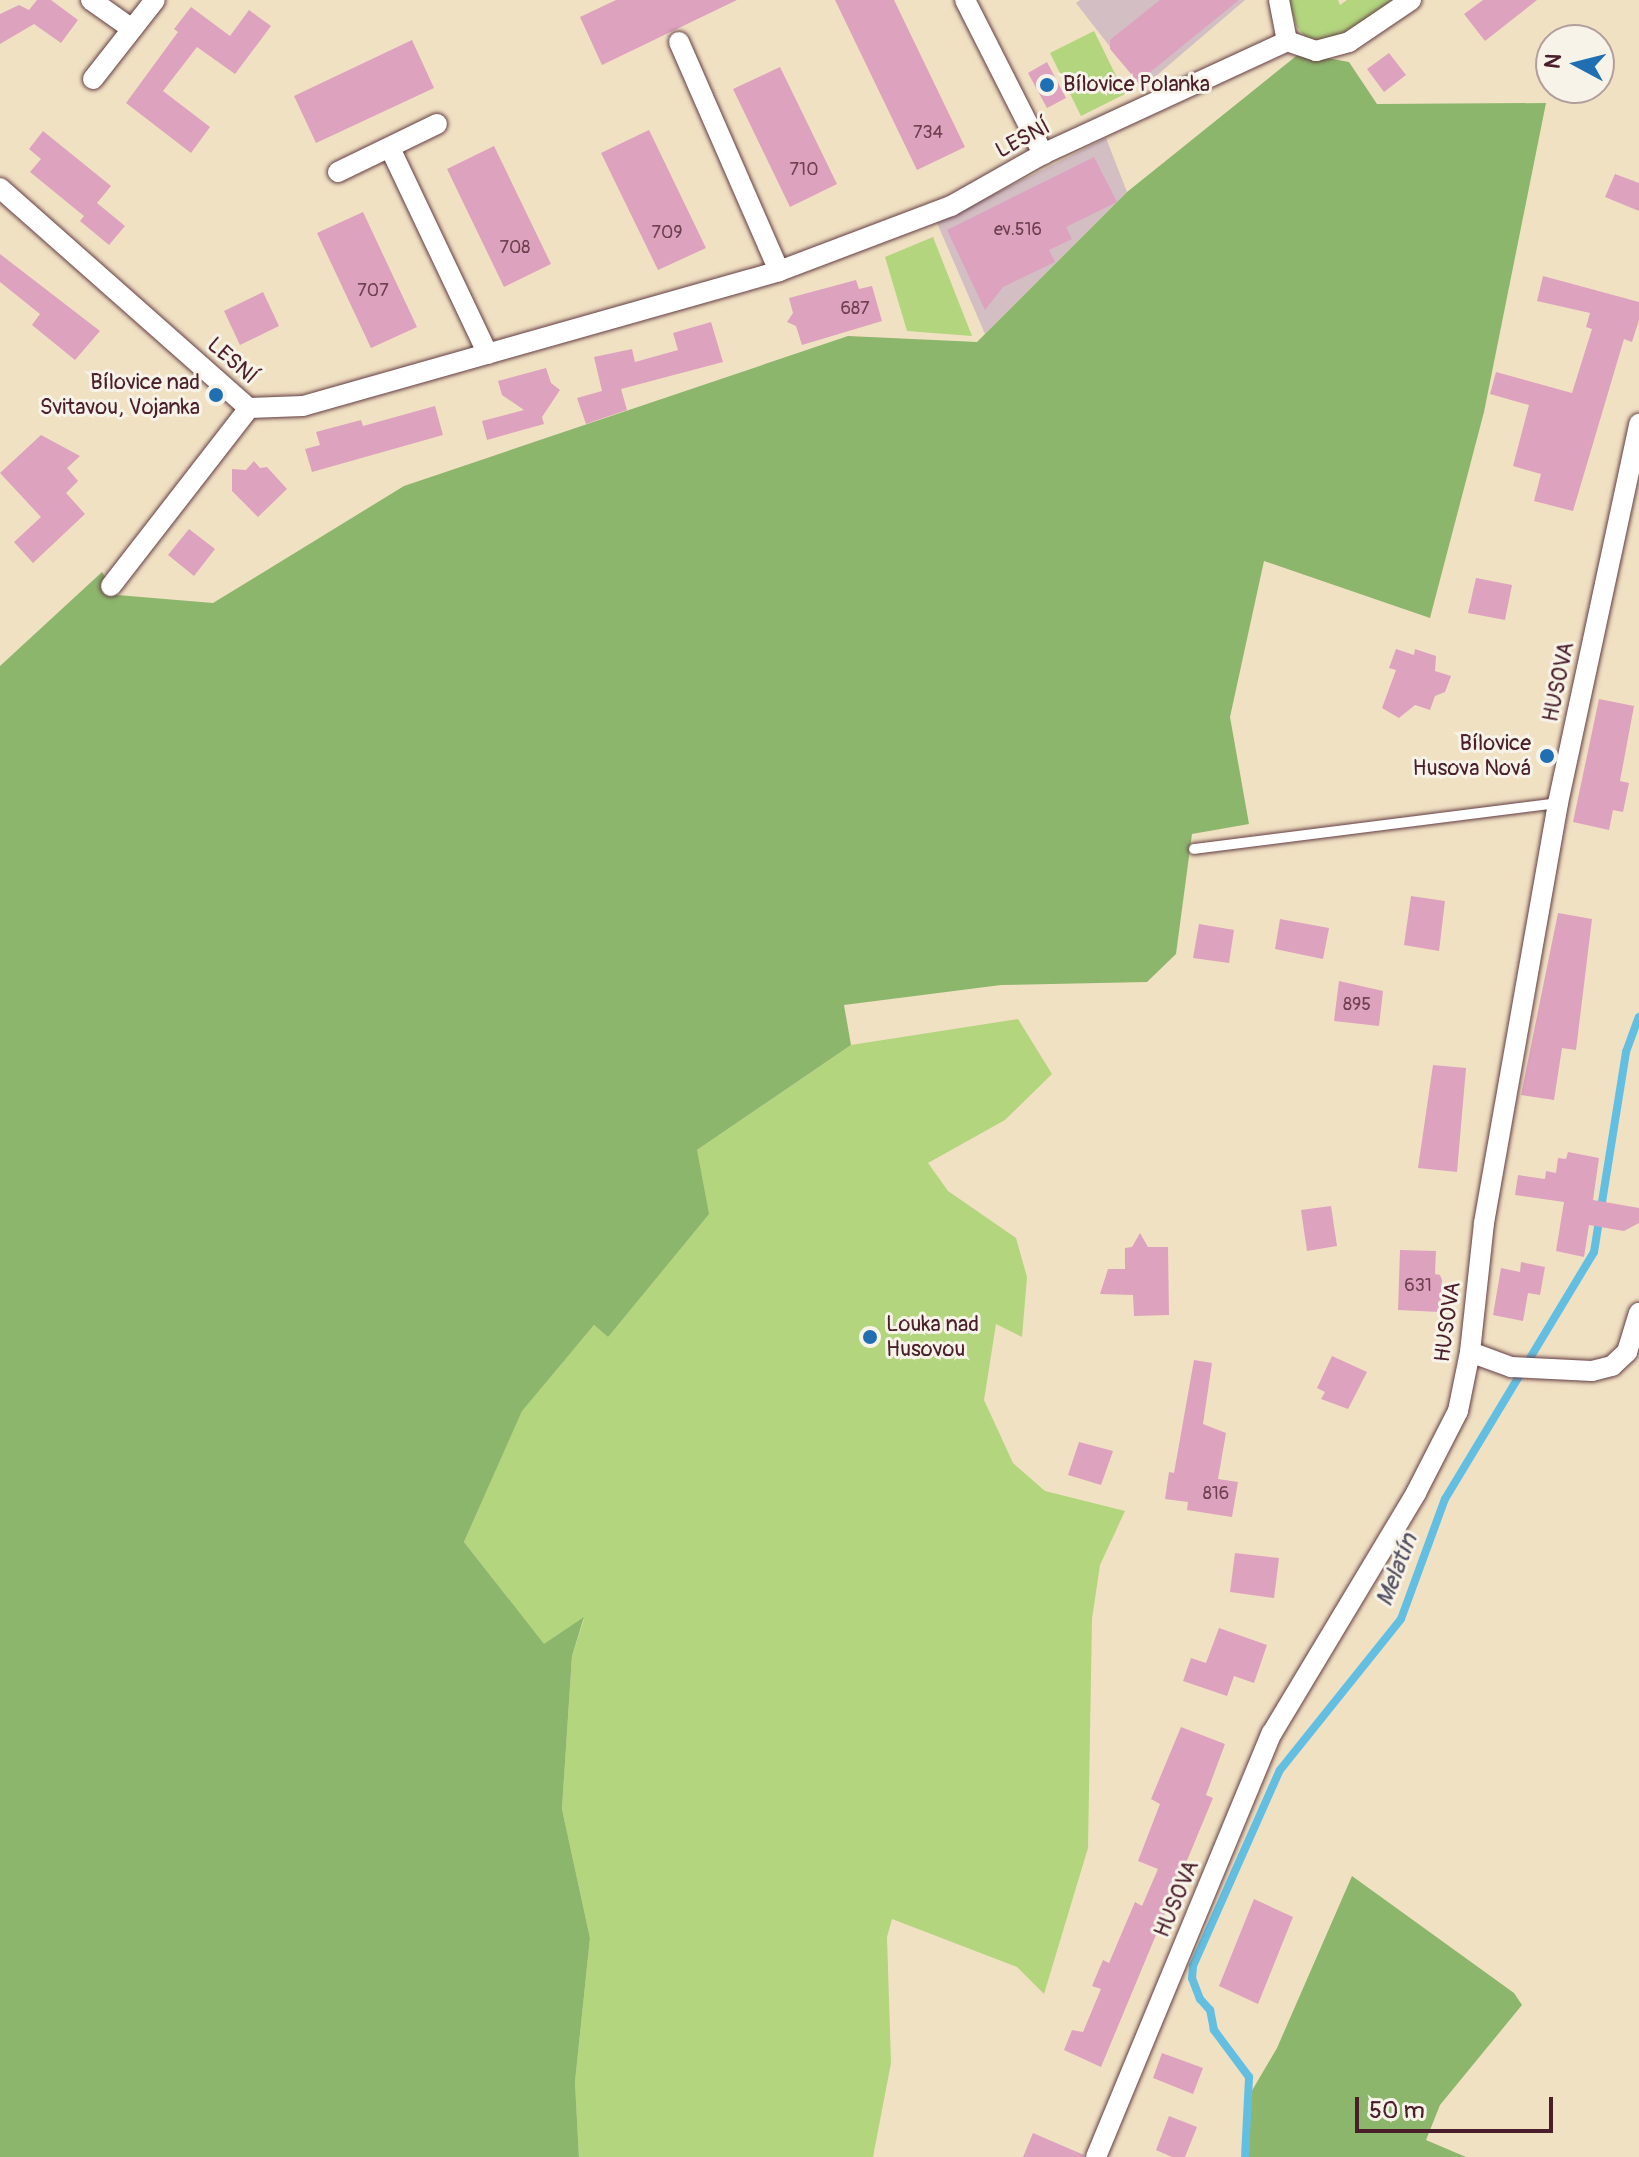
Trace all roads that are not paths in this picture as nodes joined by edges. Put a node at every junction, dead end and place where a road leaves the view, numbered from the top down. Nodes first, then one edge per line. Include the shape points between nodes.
1 (91, 0) edge
2 (155, 0) edge
3 (965, 0) edge
4 (1279, 0) edge
5 (1411, 0) edge
6 (132, 29) junction
7 (1287, 41) junction
8 (679, 42) dead end
9 (93, 79) dead end
10 (437, 124) dead end
11 (390, 148) junction
12 (1043, 154) junction
13 (338, 172) dead end
14 (0, 188) edge
15 (779, 271) junction
16 (488, 354) junction
17 (249, 408) junction
18 (1639, 424) edge
19 (111, 586) dead end
20 (1558, 803) junction
21 (1194, 849) dead end
22 (1639, 1313) edge
23 (1470, 1352) junction
24 (1096, 2157) edge

1 - 6 street
2 - 6 street
3 - 12 street
4 - 7 street
5 - 7 street via 1349,42 1316,51
6 - 9 street
7 - 12 street, LESNÍ
8 - 15 street
10 - 11 street
11 - 13 street
11 - 16 street
12 - 15 street, LESNÍ via 951,206
14 - 17 street, LESNÍ
15 - 16 street, LESNÍ
16 - 17 street, LESNÍ via 303,406
17 - 19 street
18 - 20 street, HUSOVA
20 - 21 lane
20 - 23 street, HUSOVA via 1484,1223
22 - 23 street via 1627,1352 1612,1366 1592,1371 1511,1367
23 - 24 street, HUSOVA via 1458,1411 1416,1493 1272,1733

